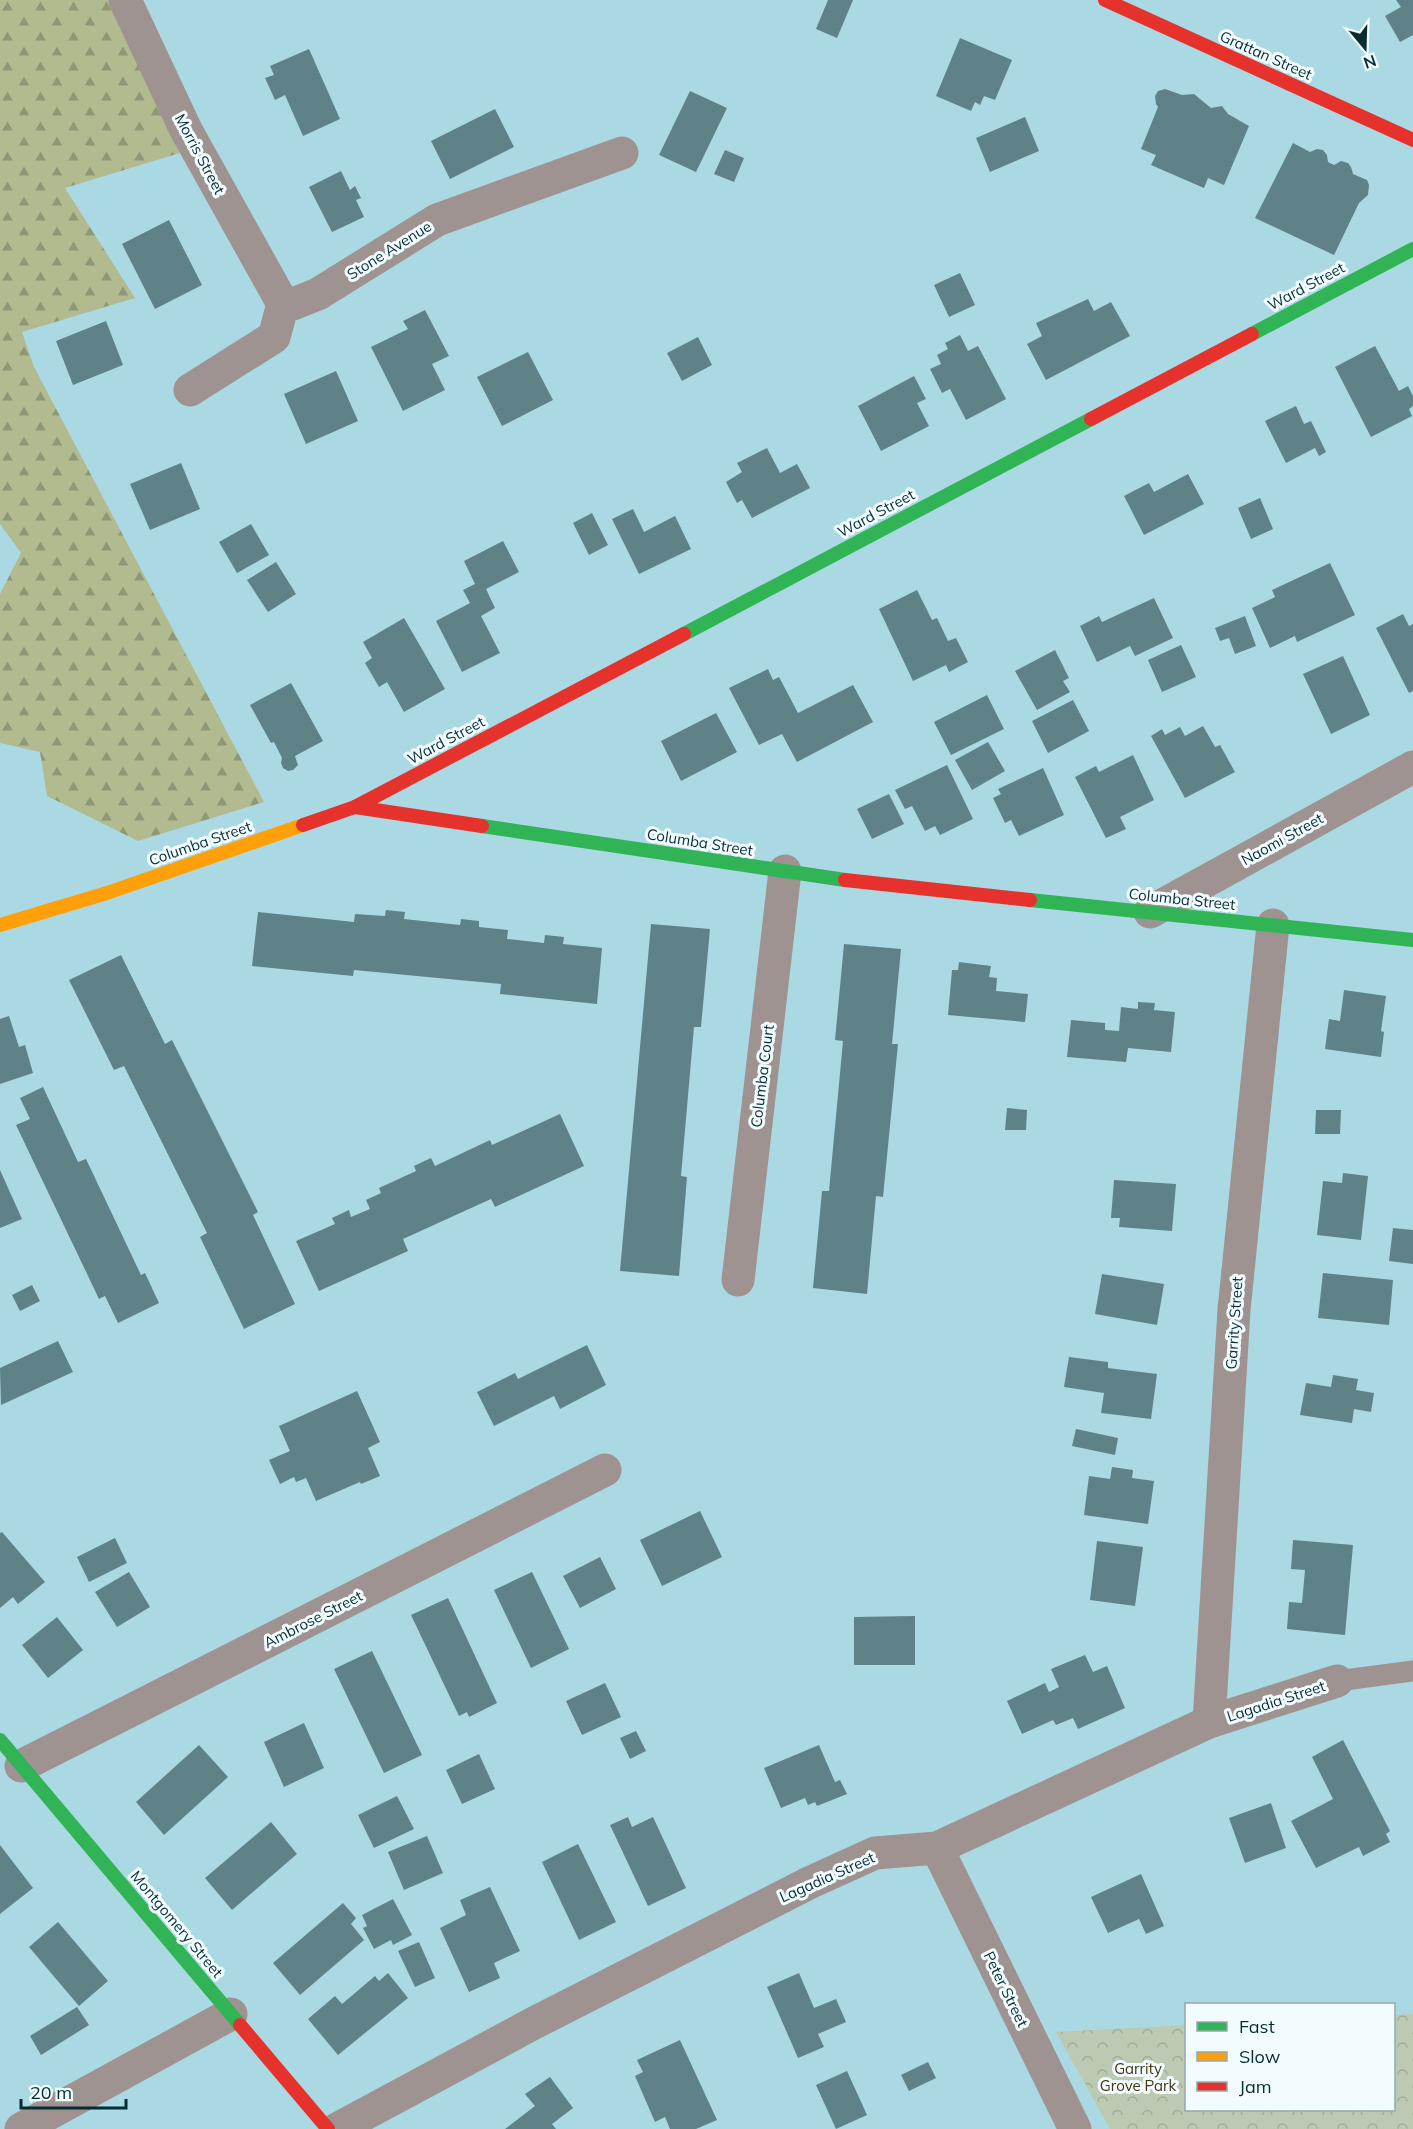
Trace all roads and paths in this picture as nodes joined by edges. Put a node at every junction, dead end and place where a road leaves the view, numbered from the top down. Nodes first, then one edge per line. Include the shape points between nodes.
1 (125, 0) edge
2 (1105, 0) edge
3 (1413, 140) edge
4 (622, 153) dead end
5 (1413, 249) edge
6 (283, 304) junction
7 (190, 390) dead end
8 (1413, 767) edge
9 (355, 807) junction
10 (785, 872) junction
11 (1150, 912) junction
12 (0, 925) edge
13 (1273, 925) junction
14 (1413, 940) edge
15 (738, 1280) dead end
16 (605, 1470) dead end
17 (1413, 1671) edge
18 (1337, 1681) joint
19 (1209, 1722) junction
20 (0, 1740) edge
21 (21, 1766) junction
22 (937, 1848) junction
23 (231, 2014) junction
24 (21, 2129) edge
25 (328, 2129) edge
26 (338, 2129) edge
27 (1075, 2129) edge

1 - 6 street, Morris Street via 186,130
2 - 3 street, Grattan Street
4 - 6 street, Stone Avenue via 437,220 318,294
5 - 9 street, Ward Street
6 - 7 street via 274,337
8 - 11 street, Naomi Street
9 - 10 street, Columba Street
9 - 12 street, Columba Street
10 - 11 street, Columba Street
10 - 15 street, Columba Court
11 - 13 street, Columba Street
13 - 14 street, Columba Street
13 - 19 street, Garrity Street via 1234,1310
16 - 21 street, Ambrose Street
17 - 18 lane
18 - 19 street, Lagadia Street
19 - 22 street, Lagadia Street
20 - 21 street, Montgomery Street
21 - 23 street, Montgomery Street
22 - 26 street, Lagadia Street via 875,1853 809,1883 534,2023
22 - 27 street, Peter Street
23 - 24 street
23 - 25 street, Montgomery Street

